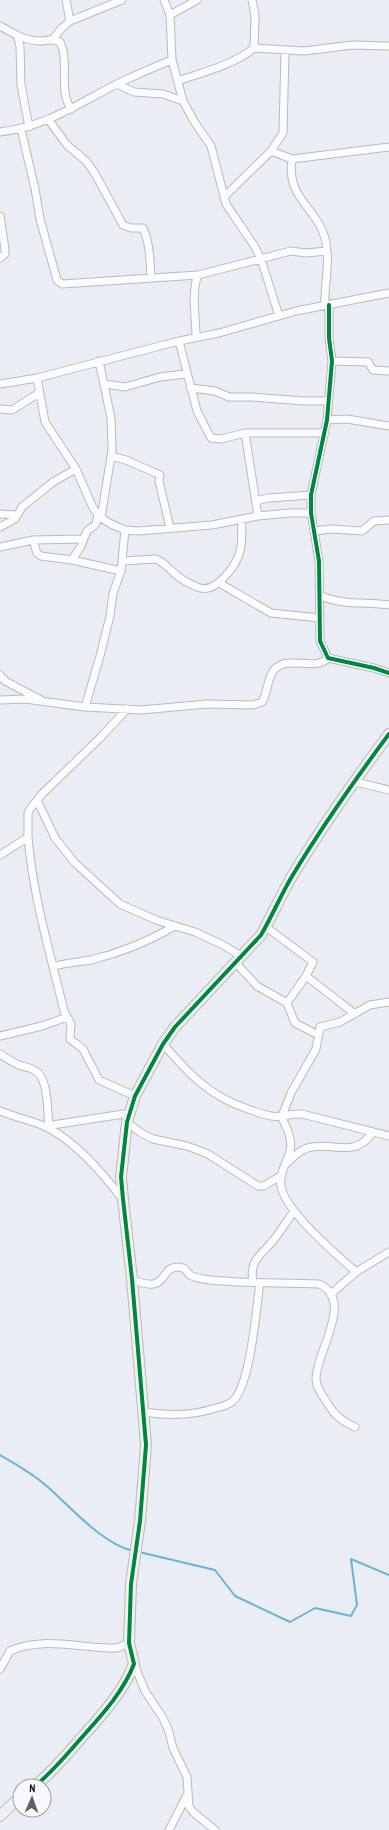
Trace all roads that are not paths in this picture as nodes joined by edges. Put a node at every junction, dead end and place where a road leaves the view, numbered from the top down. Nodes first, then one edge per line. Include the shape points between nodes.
1 (66, 0) edge
2 (122, 0) edge
3 (164, 0) edge
4 (197, 0) edge
5 (252, 0) edge
6 (170, 15) junction
7 (70, 21) junction
8 (0, 26) edge
9 (17, 36) junction
10 (53, 40) junction
11 (389, 46) edge
12 (254, 48) junction
13 (285, 51) junction
14 (172, 60) junction
15 (178, 81) junction
16 (117, 84) junction
17 (182, 100) junction
18 (71, 110) junction
19 (48, 119) junction
20 (25, 128) junction
21 (0, 132) edge
22 (389, 147) edge
23 (272, 151) junction
24 (292, 159) junction
25 (224, 197) junction
26 (0, 216) edge
27 (327, 251) junction
28 (0, 258) edge
29 (261, 259) junction
30 (198, 275) junction
31 (151, 278) junction
32 (389, 293) edge
33 (327, 305) junction
34 (279, 316) junction
35 (196, 337) junction
36 (179, 341) junction
37 (99, 361) junction
38 (332, 361) junction
39 (389, 370) edge
40 (186, 374) junction
41 (37, 378) junction
42 (0, 384) edge
43 (104, 384) junction
44 (190, 388) junction
45 (39, 393) junction
46 (328, 401) junction
47 (0, 410) edge
48 (327, 420) junction
49 (389, 426) edge
50 (245, 433) junction
51 (325, 433) junction
52 (111, 456) junction
53 (76, 469) junction
54 (312, 495) junction
55 (256, 501) junction
56 (311, 513) junction
57 (0, 514) edge
58 (17, 515) junction
59 (100, 516) junction
60 (258, 516) junction
61 (242, 520) junction
62 (389, 520) edge
63 (0, 527) edge
64 (170, 528) junction
65 (125, 530) junction
66 (314, 531) junction
67 (83, 539) junction
68 (33, 540) junction
69 (0, 547) edge
70 (72, 560) junction
71 (123, 560) junction
72 (121, 571) junction
73 (220, 583) junction
74 (320, 596) junction
75 (389, 605) edge
76 (320, 618) junction
77 (328, 658) junction
78 (389, 673) edge
79 (0, 676) edge
80 (0, 700) edge
81 (45, 702) junction
82 (85, 707) junction
83 (127, 709) junction
84 (389, 734) edge
85 (356, 782) junction
86 (389, 790) edge
87 (37, 800) junction
88 (28, 837) junction
89 (0, 855) edge
90 (175, 926) junction
91 (266, 927) junction
92 (238, 959) junction
93 (54, 966) junction
94 (306, 976) junction
95 (389, 1002) edge
96 (287, 1003) junction
97 (355, 1014) junction
98 (66, 1017) junction
99 (318, 1035) junction
100 (0, 1036) edge
101 (163, 1044) junction
102 (0, 1054) edge
103 (134, 1096) junction
104 (0, 1111) edge
105 (282, 1116) junction
106 (128, 1118) junction
107 (46, 1126) junction
108 (373, 1132) junction
109 (389, 1136) edge
110 (284, 1165) junction
111 (282, 1176) junction
112 (122, 1199) junction
113 (294, 1211) junction
114 (389, 1252) edge
115 (356, 1272) junction
116 (132, 1280) junction
117 (257, 1282) junction
118 (332, 1293) junction
119 (144, 1412) junction
120 (355, 1427) dead end
121 (129, 1643) junction
122 (134, 1664) junction
123 (0, 1669) edge
124 (43, 1778) edge
125 (188, 1793) junction
126 (12, 1805) edge
127 (0, 1816) edge
128 (169, 1830) edge
129 (216, 1830) edge

1 - 7 street
2 - 7 street
3 - 6 street
4 - 6 street
5 - 12 street via 255,16
6 - 14 street
7 - 10 street
8 - 9 street
9 - 10 street via 38,41
9 - 20 street via 21,51
10 - 18 street via 60,42 62,46 66,98
11 - 13 street via 353,45
12 - 13 street
12 - 15 street via 229,62
13 - 23 street via 284,127 281,138
14 - 15 street
14 - 16 street
15 - 17 street
16 - 17 street via 134,92 163,94
16 - 18 street
17 - 25 street via 211,146
18 - 19 street
19 - 20 street
19 - 31 street via 67,145 90,166 123,225 143,228 150,255
20 - 21 street
20 - 31 street via 40,219 57,280 62,284 69,284
22 - 24 street
23 - 24 street
23 - 25 street
24 - 27 street via 291,177 294,189 324,237
25 - 29 street
26 - 28 street via 5,254
27 - 29 street via 291,251
27 - 33 street
29 - 30 street
29 - 34 street
30 - 31 street
30 - 35 street via 195,281
32 - 33 street
33 - 34 street
33 - 38 street
34 - 35 street
35 - 36 street
36 - 37 street
36 - 40 street
37 - 41 street
37 - 43 street
38 - 39 street via 368,362 373,370
38 - 46 street
40 - 43 street via 160,377 125,387
40 - 44 street
41 - 42 street
41 - 45 street
43 - 52 street via 111,418
44 - 46 street via 215,391 229,397
44 - 50 street via 197,411 211,438 219,439
45 - 47 street via 12,410
45 - 53 street via 45,422
46 - 48 street
48 - 49 street
48 - 51 street
50 - 51 street
50 - 55 street
51 - 54 street
52 - 59 street
52 - 64 street via 160,475 159,481
53 - 58 street via 53,482 22,507
53 - 59 street via 93,508
54 - 55 street
54 - 56 street
55 - 60 street
56 - 60 street
56 - 66 street
57 - 58 street
58 - 63 street via 15,519
59 - 65 street
59 - 67 street
60 - 61 street
61 - 64 street
61 - 73 street via 241,549
62 - 66 street via 374,521 362,530
64 - 65 street
65 - 71 street
66 - 74 street via 319,561
67 - 68 street
67 - 70 street
68 - 69 street
68 - 70 street via 39,556
70 - 72 street
71 - 72 street
71 - 73 street via 156,558 178,576 202,588
72 - 82 street via 113,593 110,616
73 - 76 street via 272,612
74 - 75 street via 332,600
74 - 76 street
76 - 77 street via 320,641
77 - 78 street
77 - 83 street via 320,664 279,666 273,671 263,700 257,704
79 - 81 street
80 - 81 street via 25,699
81 - 82 street
82 - 83 street
83 - 87 street
84 - 85 street
85 - 86 street
85 - 91 street via 304,856
87 - 88 street via 28,811
87 - 90 street via 56,838 74,863 96,884 120,904
88 - 89 street
88 - 93 street via 30,865
90 - 92 street via 223,945
90 - 93 street via 149,940 91,960
91 - 92 street
91 - 94 street via 312,961
92 - 96 street via 257,986
92 - 101 street via 185,1015
93 - 98 street
94 - 96 street
94 - 97 street
95 - 97 street via 370,1005
96 - 99 street via 295,1023
97 - 99 street via 340,1022 320,1027
98 - 100 street via 42,1026
98 - 103 street via 71,1024 70,1039 83,1049 99,1080
99 - 105 street via 316,1049 291,1093
101 - 103 street
101 - 105 street via 190,1074 221,1098 266,1115
102 - 107 street via 39,1074 46,1092
103 - 106 street
104 - 107 street
105 - 108 street via 289,1113 302,1114
105 - 110 street via 291,1145
106 - 107 street
106 - 111 street via 141,1133 153,1139 187,1146 208,1154 258,1186 264,1186
106 - 112 street via 121,1177
107 - 112 street via 90,1161 112,1184
108 - 109 street
108 - 110 street via 362,1145 307,1148
110 - 111 street
111 - 113 street via 283,1194
112 - 116 street
113 - 115 street via 323,1243
113 - 117 street via 271,1243 259,1253 253,1271
114 - 115 street
115 - 118 street
116 - 117 street via 157,1284 172,1268 180,1266 186,1269 189,1275 198,1277
116 - 119 street
117 - 118 street via 318,1284
117 - 119 street via 249,1357 241,1385 232,1401 203,1413 174,1416
118 - 120 street via 332,1324 317,1372 316,1384 336,1417
119 - 121 street via 146,1445 140,1521 131,1584
121 - 122 street
121 - 123 street via 117,1648 49,1643 26,1645 10,1651
122 - 124 street via 113,1700 92,1727
122 - 125 street via 145,1691 167,1725 173,1748 187,1777
125 - 128 street
125 - 129 street via 191,1810
126 - 127 street

